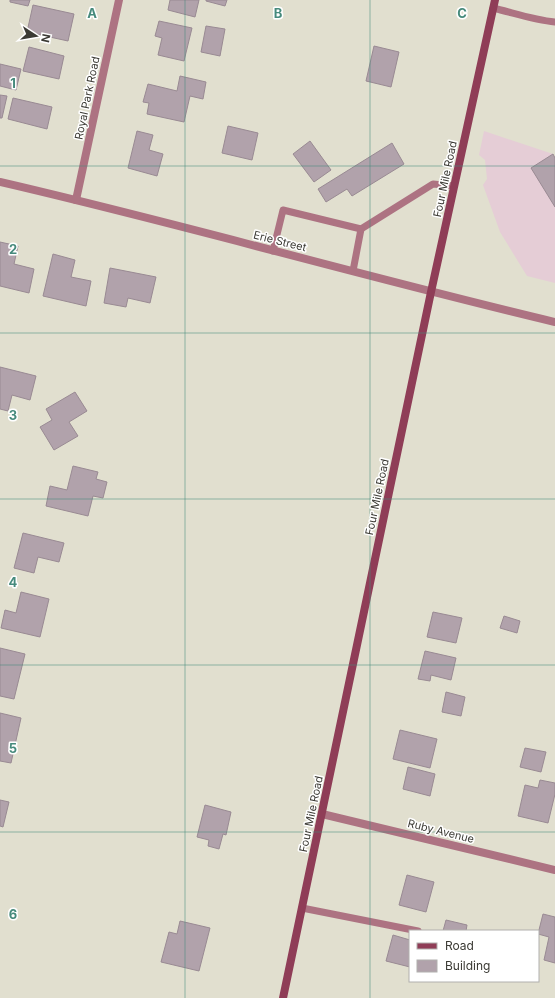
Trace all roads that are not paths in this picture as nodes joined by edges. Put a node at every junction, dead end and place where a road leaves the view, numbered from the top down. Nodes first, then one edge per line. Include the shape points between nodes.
1 (119, 0) edge
2 (494, 4) edge
3 (555, 22) edge
4 (0, 182) edge
5 (454, 186) junction
6 (76, 200) junction
7 (361, 229) junction
8 (273, 251) junction
9 (353, 271) junction
10 (431, 292) junction
11 (555, 322) edge
12 (322, 814) junction
13 (555, 870) edge
14 (302, 908) junction
15 (413, 930) edge
16 (283, 998) edge

1 - 6 street, Royal Park Road
2 - 3 lane via 533,18
2 - 5 main road, Four Mile Road
4 - 6 street, Erie Street
5 - 7 lane via 434,184
5 - 10 main road, Four Mile Road
6 - 8 street, Erie Street
7 - 8 lane via 283,210
7 - 9 lane
8 - 9 street, Erie Street
9 - 10 street, Erie Street
10 - 11 street, Erie Street
10 - 12 main road, Four Mile Road
12 - 13 street, Ruby Avenue
12 - 14 main road, Four Mile Road
14 - 15 lane
14 - 16 main road, Four Mile Road

